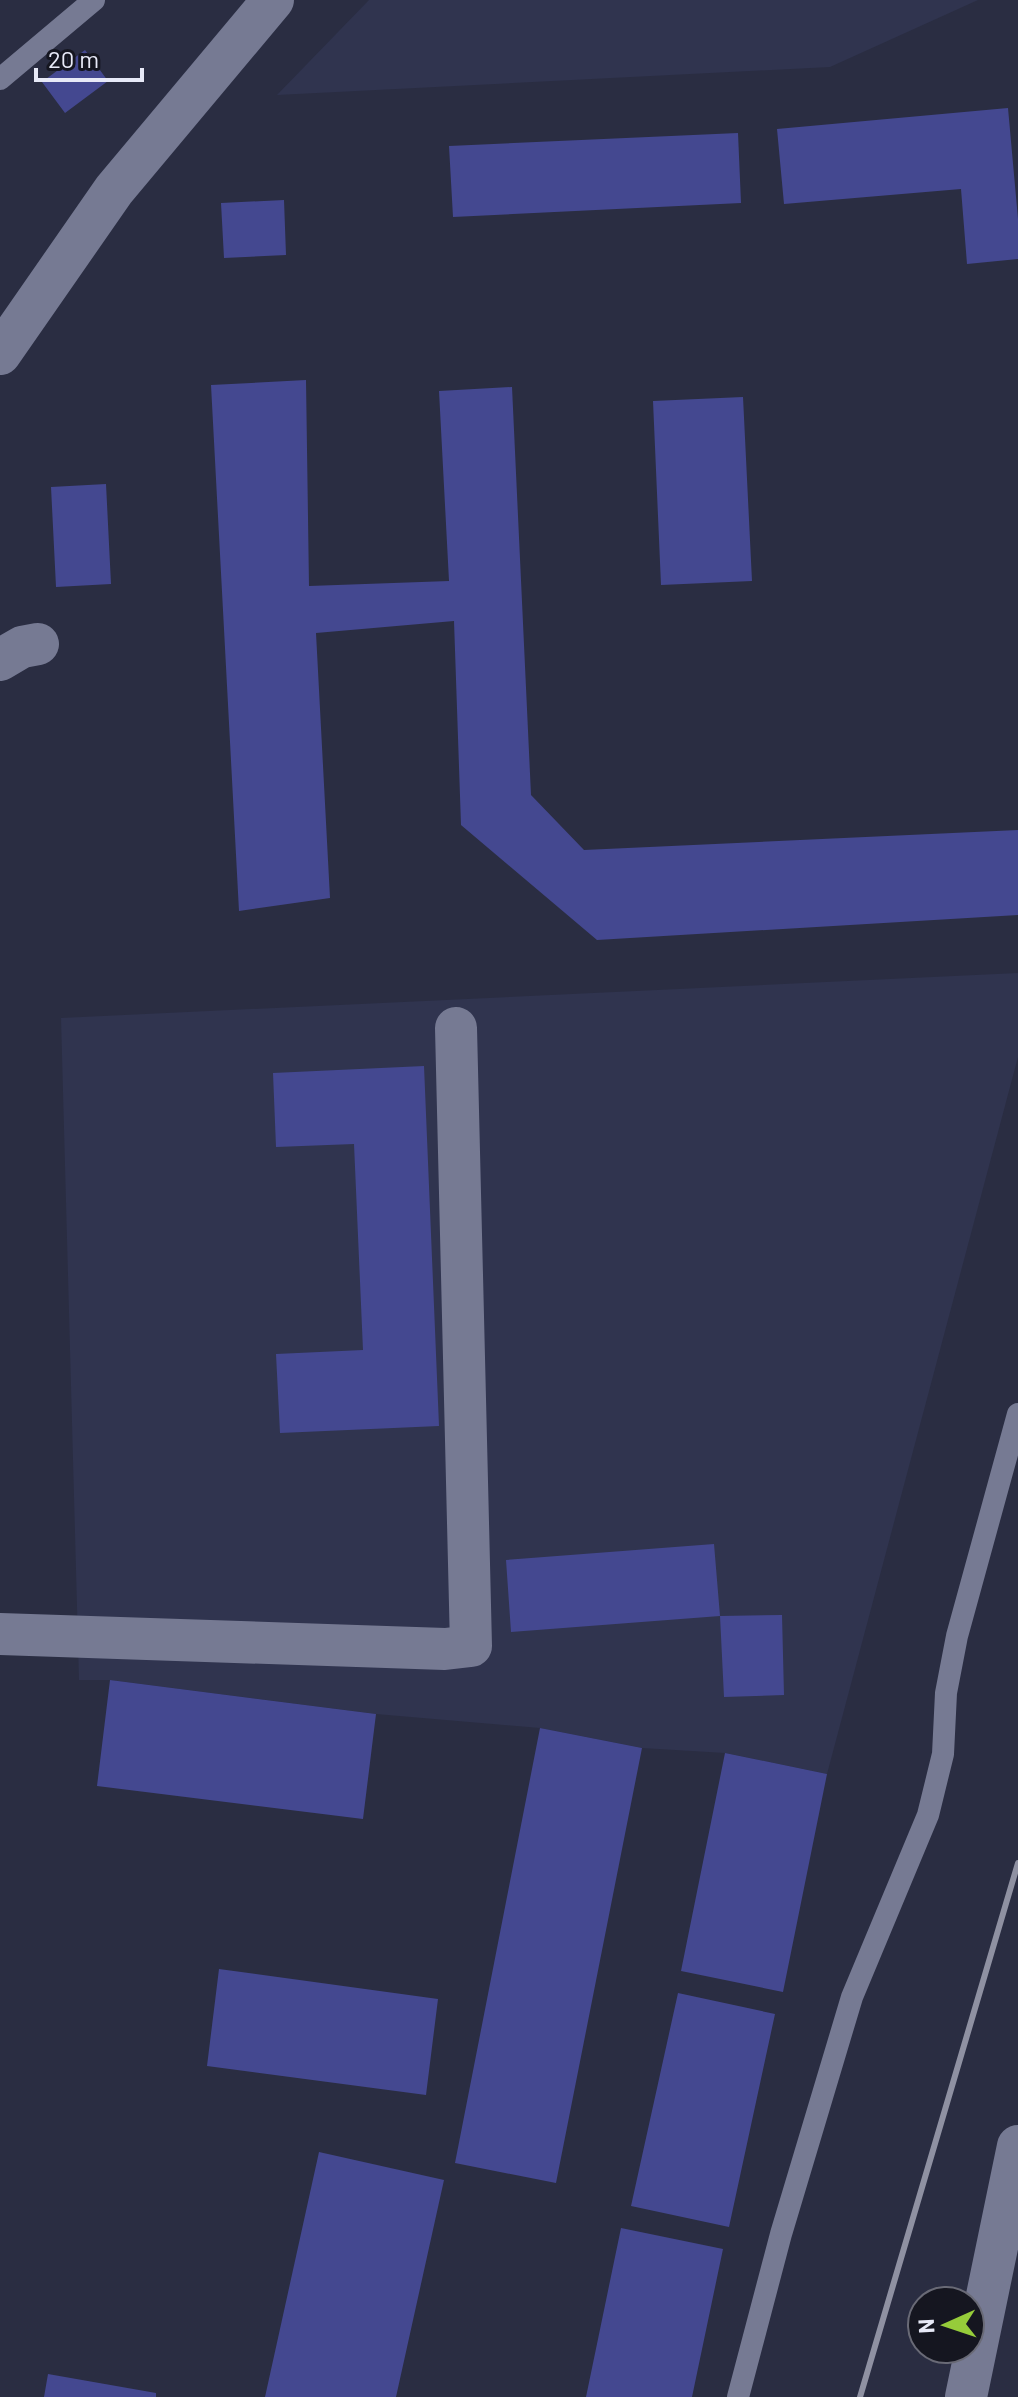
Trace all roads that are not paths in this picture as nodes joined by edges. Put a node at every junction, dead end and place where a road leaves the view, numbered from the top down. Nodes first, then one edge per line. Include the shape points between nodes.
1 (94, 0) edge
2 (273, 0) edge
3 (0, 79) edge
4 (0, 354) edge
5 (38, 644) dead end
6 (0, 660) edge
7 (456, 1028) dead end
8 (1018, 1414) edge
9 (0, 1634) edge
10 (1018, 2146) edge
11 (738, 2397) edge
12 (966, 2397) edge

1 - 3 lane
2 - 4 street via 114,190
5 - 6 street
7 - 9 street via 471,1646 429,1649
8 - 11 lane via 957,1636 946,1693 943,1754 928,1815 852,1997
10 - 12 street

